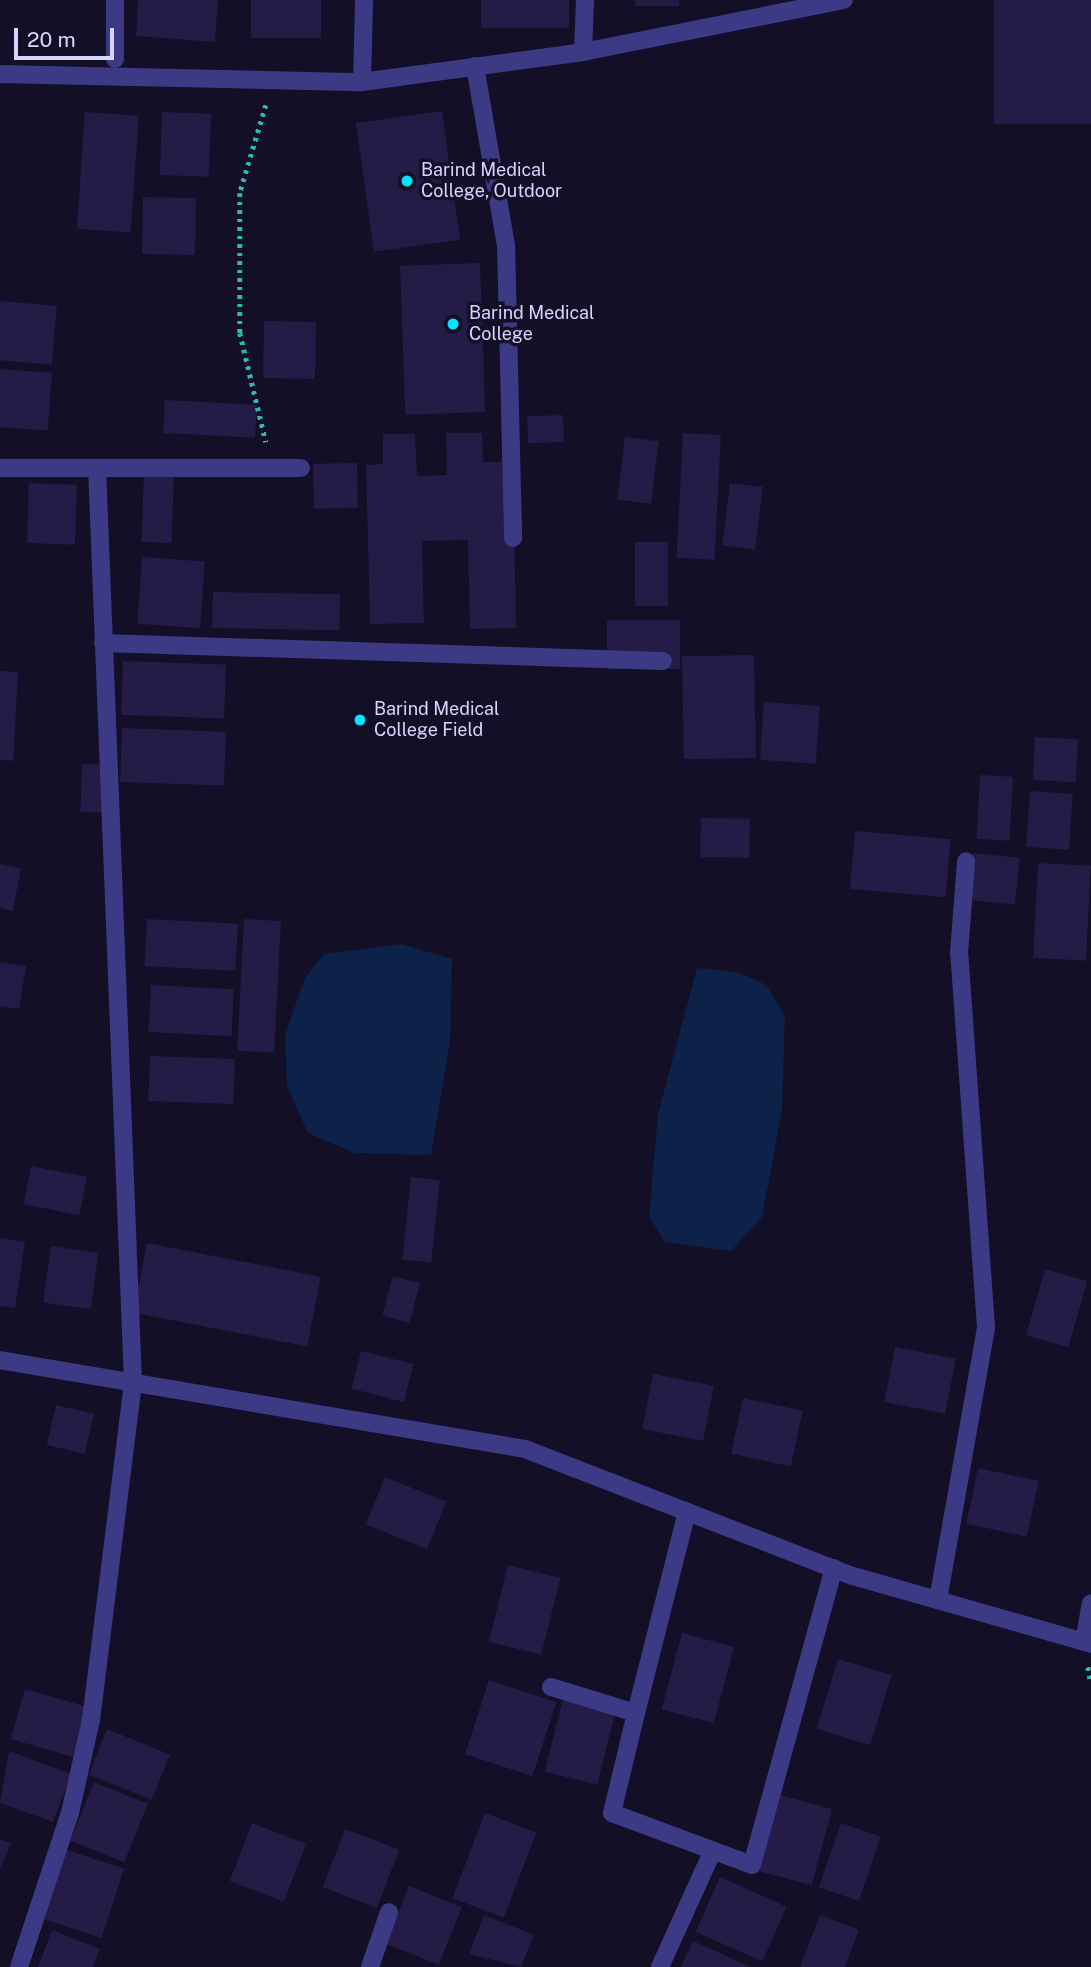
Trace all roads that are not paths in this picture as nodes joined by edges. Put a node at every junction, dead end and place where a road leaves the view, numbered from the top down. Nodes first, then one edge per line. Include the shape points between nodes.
1 (115, 0) edge
2 (364, 0) edge
3 (584, 0) edge
4 (844, 0) edge
5 (812, 2) edge
6 (583, 52) junction
7 (114, 59) dead end
8 (475, 66) junction
9 (0, 74) edge
10 (362, 82) junction
11 (0, 468) edge
12 (97, 468) junction
13 (301, 468) dead end
14 (513, 538) dead end
15 (103, 643) junction
16 (663, 661) dead end
17 (966, 861) dead end
18 (0, 1360) edge
19 (134, 1383) junction
20 (687, 1511) junction
21 (834, 1568) junction
22 (939, 1600) junction
23 (1091, 1604) edge
24 (1087, 1643) edge
25 (551, 1687) dead end
26 (636, 1713) junction
27 (713, 1850) junction
28 (389, 1912) dead end
29 (19, 1967) edge
30 (370, 1967) edge
31 (660, 1967) edge

1 - 7 street
2 - 10 street
3 - 6 street
4 - 5 street
5 - 6 street
6 - 8 street
8 - 10 street
8 - 14 street via 506,245
9 - 10 street
11 - 12 street
12 - 13 street
12 - 15 street
15 - 16 street
15 - 19 street
17 - 22 street via 958,953 986,1327
18 - 19 street
19 - 20 street via 525,1449
19 - 29 street via 91,1720 70,1812
20 - 21 street
20 - 26 street
21 - 22 street
21 - 27 street via 752,1865
22 - 24 street
23 - 24 street
25 - 26 street
26 - 27 street via 612,1813
27 - 31 street
28 - 30 street

